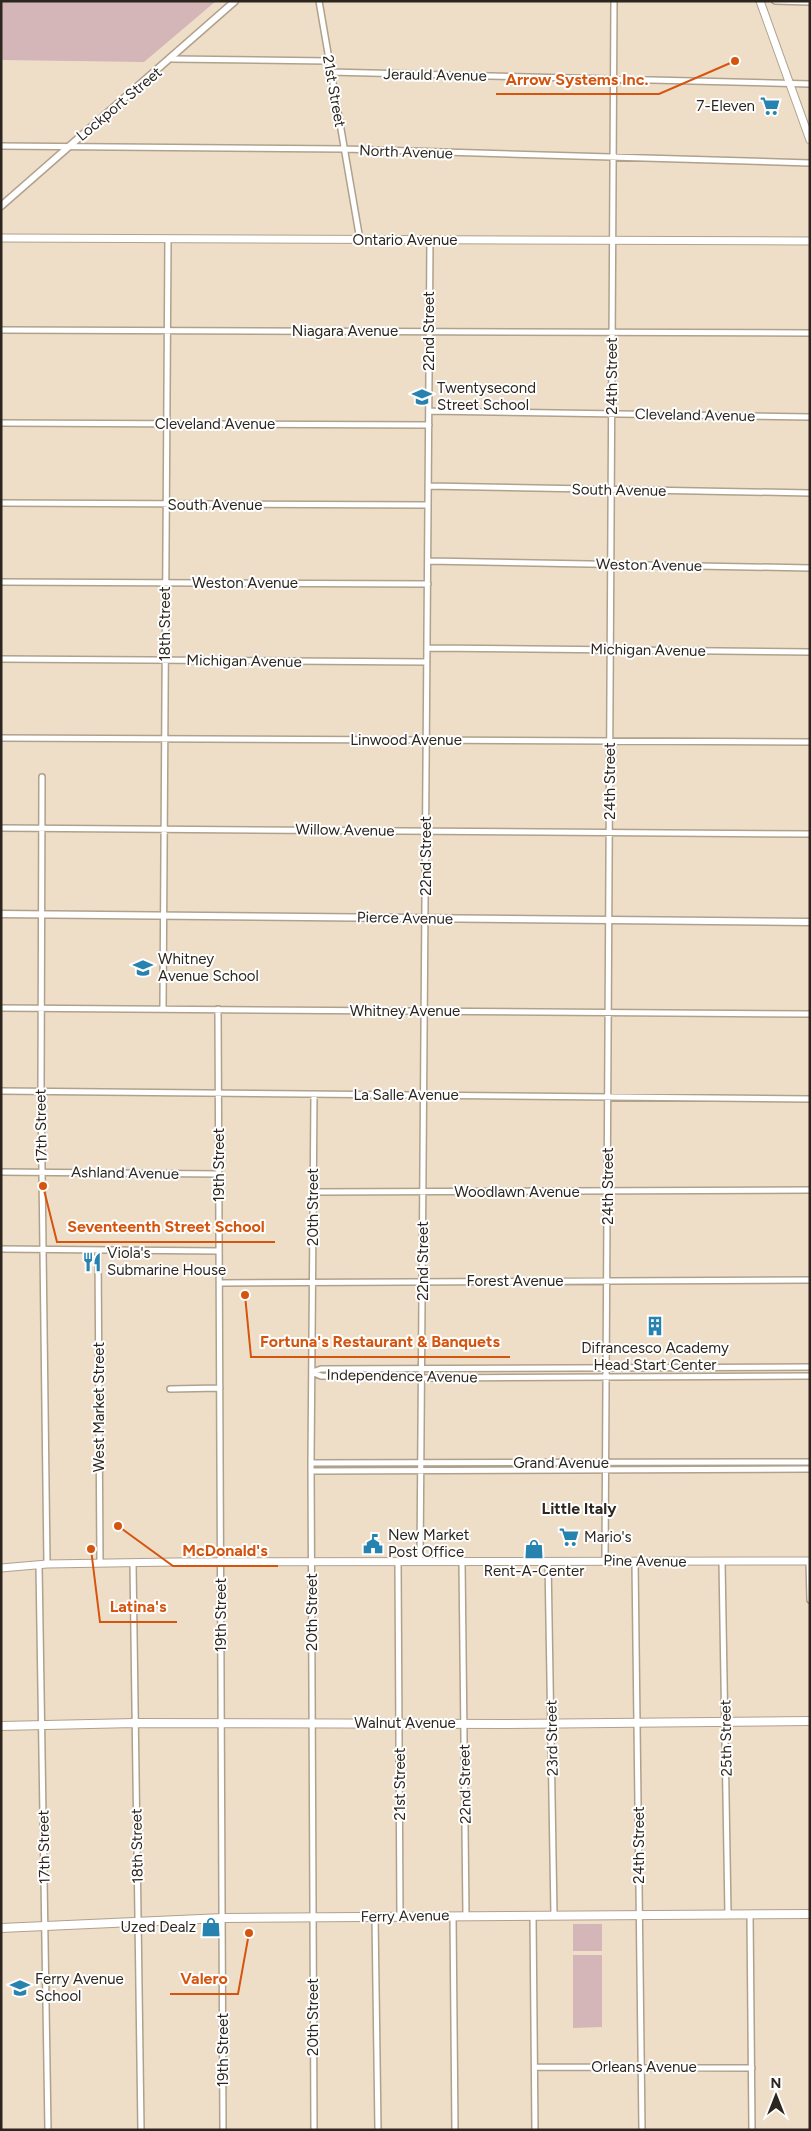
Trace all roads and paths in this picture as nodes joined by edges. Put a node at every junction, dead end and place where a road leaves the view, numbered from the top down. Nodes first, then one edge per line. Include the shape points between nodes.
1 (236, 1) edge
2 (319, 1) edge
3 (614, 1) edge
4 (760, 1) edge
5 (775, 1) edge
6 (810, 2) edge
7 (172, 59) junction
8 (328, 61) junction
9 (330, 72) junction
10 (614, 80) junction
11 (788, 83) junction
12 (810, 84) edge
13 (810, 140) edge
14 (1, 146) edge
15 (69, 147) junction
16 (344, 149) junction
17 (613, 158) junction
18 (810, 163) edge
19 (1, 206) edge
20 (1, 238) edge
21 (168, 239) junction
22 (360, 240) junction
23 (613, 240) junction
24 (430, 241) junction
25 (810, 241) edge
26 (1, 330) edge
27 (167, 331) junction
28 (429, 331) junction
29 (612, 332) junction
30 (810, 333) edge
31 (429, 411) junction
32 (612, 414) junction
33 (810, 417) edge
34 (1, 423) edge
35 (166, 424) junction
36 (429, 425) junction
37 (428, 486) junction
38 (612, 490) junction
39 (810, 493) edge
40 (1, 503) edge
41 (166, 505) junction
42 (428, 505) junction
43 (428, 561) junction
44 (611, 565) junction
45 (810, 568) edge
46 (1, 582) edge
47 (166, 582) junction
48 (428, 584) junction
49 (427, 648) junction
50 (611, 650) junction
51 (810, 652) edge
52 (1, 659) edge
53 (165, 660) junction
54 (427, 662) junction
55 (1, 738) edge
56 (164, 738) junction
57 (426, 740) junction
58 (610, 742) junction
59 (810, 742) edge
60 (42, 777) dead end
61 (1, 828) edge
62 (43, 828) junction
63 (166, 828) junction
64 (426, 832) junction
65 (610, 833) junction
66 (810, 834) edge
67 (1, 914) edge
68 (42, 914) junction
69 (164, 916) junction
70 (426, 918) junction
71 (610, 921) junction
72 (810, 922) edge
73 (1, 1008) edge
74 (41, 1008) junction
75 (163, 1008) junction
76 (218, 1010) junction
77 (425, 1011) junction
78 (609, 1013) junction
79 (810, 1014) edge
80 (1, 1091) edge
81 (41, 1091) junction
82 (218, 1093) junction
83 (314, 1094) junction
84 (424, 1095) junction
85 (609, 1097) junction
86 (810, 1099) edge
87 (1, 1172) edge
88 (42, 1172) junction
89 (219, 1174) junction
90 (810, 1190) edge
91 (608, 1191) junction
92 (314, 1192) junction
93 (424, 1192) junction
94 (1, 1249) edge
95 (43, 1250) junction
96 (98, 1250) junction
97 (219, 1250) junction
98 (810, 1280) edge
99 (608, 1281) junction
100 (220, 1282) junction
101 (313, 1282) junction
102 (423, 1282) junction
103 (810, 1367) edge
104 (607, 1368) junction
105 (422, 1370) junction
106 (312, 1372) junction
107 (607, 1376) junction
108 (810, 1376) edge
109 (422, 1378) junction
110 (220, 1388) junction
111 (170, 1389) dead end
112 (607, 1462) junction
113 (810, 1462) edge
114 (311, 1463) junction
115 (421, 1464) junction
116 (810, 1469) edge
117 (421, 1470) junction
118 (607, 1470) junction
119 (311, 1471) junction
120 (605, 1560) junction
121 (311, 1561) junction
122 (548, 1561) junction
123 (635, 1561) junction
124 (809, 1561) edge
125 (220, 1562) junction
126 (398, 1562) junction
127 (420, 1562) junction
128 (462, 1562) junction
129 (722, 1562) junction
130 (100, 1563) junction
131 (133, 1563) junction
132 (43, 1565) junction
133 (1, 1568) edge
134 (810, 1600) edge
135 (726, 1721) junction
136 (810, 1721) edge
137 (552, 1722) junction
138 (638, 1722) junction
139 (135, 1723) junction
140 (312, 1723) junction
141 (400, 1723) junction
142 (464, 1723) junction
143 (221, 1724) junction
144 (41, 1725) junction
145 (1, 1726) edge
146 (728, 1914) junction
147 (750, 1914) junction
148 (810, 1914) edge
149 (466, 1915) junction
150 (554, 1915) junction
151 (639, 1915) junction
152 (375, 1916) junction
153 (400, 1916) junction
154 (453, 1916) junction
155 (533, 1916) junction
156 (223, 1918) junction
157 (313, 1918) junction
158 (138, 1921) junction
159 (45, 1926) junction
160 (1, 1928) edge
161 (535, 2067) junction
162 (641, 2067) junction
163 (752, 2068) junction
164 (48, 2130) edge
165 (141, 2130) edge
166 (224, 2130) edge
167 (314, 2130) edge
168 (378, 2130) edge
169 (455, 2130) edge
170 (535, 2130) edge
171 (642, 2130) edge
172 (752, 2130) edge

1 - 7 street, Lockport Street
2 - 8 street, 21st Street
3 - 10 street, 24th Street
4 - 11 main road
5 - 6 street
7 - 8 street
7 - 15 street, Lockport Street
8 - 9 street, 21st Street
9 - 10 street, Jerauld Avenue
9 - 16 street, 21st Street
10 - 11 street, Jerauld Avenue
10 - 17 street, 24th Street
11 - 12 street, Jerauld Avenue
11 - 13 main road
14 - 15 street, North Avenue
15 - 16 street, North Avenue
15 - 19 street, Lockport Street
16 - 17 street, North Avenue
16 - 22 street, 21st Street
17 - 18 street, North Avenue
17 - 23 street, 24th Street
20 - 21 main road, Ontario Avenue
21 - 22 main road, Ontario Avenue
21 - 27 street, 18th Street
22 - 24 main road, Ontario Avenue
23 - 24 main road, Ontario Avenue
23 - 25 main road, Ontario Avenue
23 - 29 street, 24th Street
24 - 28 street, 22nd Street
26 - 27 street, Niagara Avenue
27 - 28 street, Niagara Avenue
27 - 35 street, 18th Street
28 - 29 street, Niagara Avenue
28 - 31 street, 22nd Street
29 - 30 street, Niagara Avenue
29 - 32 street, 24th Street
31 - 32 street, Cleveland Avenue
31 - 36 street, 22nd Street
32 - 33 street, Cleveland Avenue
32 - 38 street, 24th Street
34 - 35 street, Cleveland Avenue
35 - 36 street, Cleveland Avenue
35 - 41 street, 18th Street
36 - 37 street, 22nd Street
37 - 38 street, South Avenue
37 - 42 street, 22nd Street
38 - 39 street, South Avenue
38 - 44 street, 24th Street
40 - 41 street, South Avenue
41 - 42 street, South Avenue
41 - 47 street, 18th Street
42 - 43 street, 22nd Street
43 - 44 street, Weston Avenue
43 - 48 street, 22nd Street
44 - 45 street, Weston Avenue
44 - 50 street, 24th Street
46 - 47 street, Weston Avenue
47 - 48 street, Weston Avenue
47 - 53 street, 18th Street
48 - 49 street, 22nd Street
49 - 50 street, Michigan Avenue
49 - 54 street, 22nd Street
50 - 51 street, Michigan Avenue
50 - 58 street, 24th Street
52 - 53 street, Michigan Avenue
53 - 54 street, Michigan Avenue
53 - 56 street, 18th Street
54 - 57 street, 22nd Street
55 - 56 street, Linwood Avenue
56 - 57 street, Linwood Avenue
56 - 63 street, 18th Street
57 - 58 street, Linwood Avenue
57 - 64 street, 22nd Street
58 - 59 street, Linwood Avenue
58 - 65 street, 24th Street
60 - 62 street, 17th Street
61 - 62 street, Willow Avenue
62 - 63 street, Willow Avenue
62 - 68 street, 17th Street
63 - 64 street, Willow Avenue
63 - 69 street, 18th Street
64 - 65 street, Willow Avenue
64 - 70 street, 22nd Street
65 - 66 street, Willow Avenue
65 - 71 street, 24th Street
67 - 68 street, Pierce Avenue
68 - 69 street, Pierce Avenue
68 - 74 street, 17th Street
69 - 70 street, Pierce Avenue
69 - 75 street, 18th Street
70 - 71 street, Pierce Avenue
70 - 77 street, 22nd Street
71 - 72 street, Pierce Avenue
71 - 78 street, 24th Street
73 - 74 street, Whitney Avenue
74 - 75 street, Whitney Avenue
74 - 81 street, 17th Street
75 - 76 street, Whitney Avenue
76 - 77 street, Whitney Avenue
76 - 82 street, 19th Street
77 - 78 street, Whitney Avenue
77 - 84 street, 22nd Street
78 - 79 street, Whitney Avenue
78 - 85 street, 24th Street
80 - 81 street, La Salle Avenue
81 - 82 street, La Salle Avenue
81 - 88 street, 17th Street
82 - 83 street, La Salle Avenue
82 - 89 street, 19th Street
83 - 84 street, La Salle Avenue
83 - 92 street, 20th Street
84 - 85 street, La Salle Avenue
84 - 93 street, 22nd Street
85 - 86 street, La Salle Avenue
85 - 91 street, 24th Street
87 - 88 street, Ashland Avenue
88 - 89 street, Ashland Avenue
88 - 95 street, 17th Street
89 - 97 street, 19th Street
90 - 91 street, Woodlawn Avenue
91 - 93 street, Woodlawn Avenue
91 - 99 street, 24th Street
92 - 93 street, Woodlawn Avenue
92 - 101 street, 20th Street
93 - 102 street, 22nd Street
94 - 95 street
95 - 96 street
95 - 132 street, 17th Street
96 - 97 street
96 - 130 street, West Market Street
97 - 100 street, 19th Street
98 - 99 street, Forest Avenue
99 - 102 street, Forest Avenue
99 - 104 street, 24th Street
100 - 101 street, Forest Avenue
100 - 110 street, 19th Street
101 - 102 street, Forest Avenue
101 - 106 street, 20th Street
102 - 105 street, 22nd Street
103 - 104 street, Independence Avenue
104 - 105 street, Independence Avenue
104 - 107 street, 24th Street
105 - 106 street, Independence Avenue via 321,1369
105 - 109 street, 22nd Street
106 - 109 street, Independence Avenue via 321,1376
106 - 114 street, 20th Street
107 - 108 street, Independence Avenue
107 - 109 street, Independence Avenue
107 - 112 street, 24th Street
109 - 115 street, 22nd Street
110 - 111 street
110 - 125 street, 19th Street
112 - 113 street, Grand Avenue
112 - 115 street, Grand Avenue
112 - 118 street, 24th Street
114 - 115 street, Grand Avenue
114 - 119 street, 20th Street
115 - 117 street, 22nd Street
116 - 118 street
117 - 118 street
117 - 119 street
117 - 127 street, 22nd Street
118 - 120 street, 24th Street
119 - 121 street, 20th Street
120 - 122 main road, Pine Avenue
120 - 123 main road, Pine Avenue
121 - 125 main road, Pine Avenue
121 - 126 main road, Pine Avenue
121 - 140 street, 20th Street
122 - 128 main road, Pine Avenue
122 - 137 street, 23rd Street
123 - 129 main road, Pine Avenue
123 - 138 street, 24th Street
124 - 129 main road, Pine Avenue
124 - 134 street
125 - 131 main road, Pine Avenue
125 - 143 street, 19th Street
126 - 127 main road, Pine Avenue
126 - 141 street, 21st Street
127 - 128 main road, Pine Avenue
128 - 142 street, 22nd Street
129 - 135 street, 25th Street
130 - 131 main road, Pine Avenue
130 - 132 main road, Pine Avenue
131 - 139 street, 18th Street
132 - 133 main road, Pine Avenue
132 - 144 street, 17th Street
135 - 136 main road, Walnut Avenue
135 - 138 main road, Walnut Avenue
135 - 146 street, 25th Street
137 - 138 main road, Walnut Avenue
137 - 142 main road, Walnut Avenue
137 - 150 street, 23rd Street
138 - 151 street, 24th Street
139 - 143 main road, Walnut Avenue
139 - 144 main road, Walnut Avenue
139 - 158 street, 18th Street
140 - 141 main road, Walnut Avenue
140 - 143 main road, Walnut Avenue
140 - 157 street, 20th Street
141 - 142 main road, Walnut Avenue
141 - 153 street, 21st Street
142 - 149 street, 22nd Street
143 - 156 street, 19th Street
144 - 145 main road, Walnut Avenue
144 - 159 street, 17th Street
146 - 147 main road, Ferry Avenue
146 - 151 main road, Ferry Avenue
147 - 148 main road, Ferry Avenue
147 - 163 street
149 - 154 main road, Ferry Avenue
149 - 155 main road, Ferry Avenue
150 - 151 main road, Ferry Avenue
150 - 155 main road, Ferry Avenue
151 - 162 street, 24th Street
152 - 153 main road, Ferry Avenue
152 - 157 main road, Ferry Avenue
152 - 168 street
153 - 154 main road, Ferry Avenue
154 - 169 street
155 - 161 street
156 - 157 main road, Ferry Avenue
156 - 158 main road, Ferry Avenue
156 - 166 street, 19th Street
157 - 167 street, 20th Street
158 - 159 main road, Ferry Avenue
158 - 165 street, 18th Street
159 - 160 main road, Ferry Avenue
159 - 164 street, 17th Street
161 - 162 street, Orleans Avenue
161 - 170 street
162 - 163 street, Orleans Avenue
162 - 171 street, 24th Street
163 - 172 street

